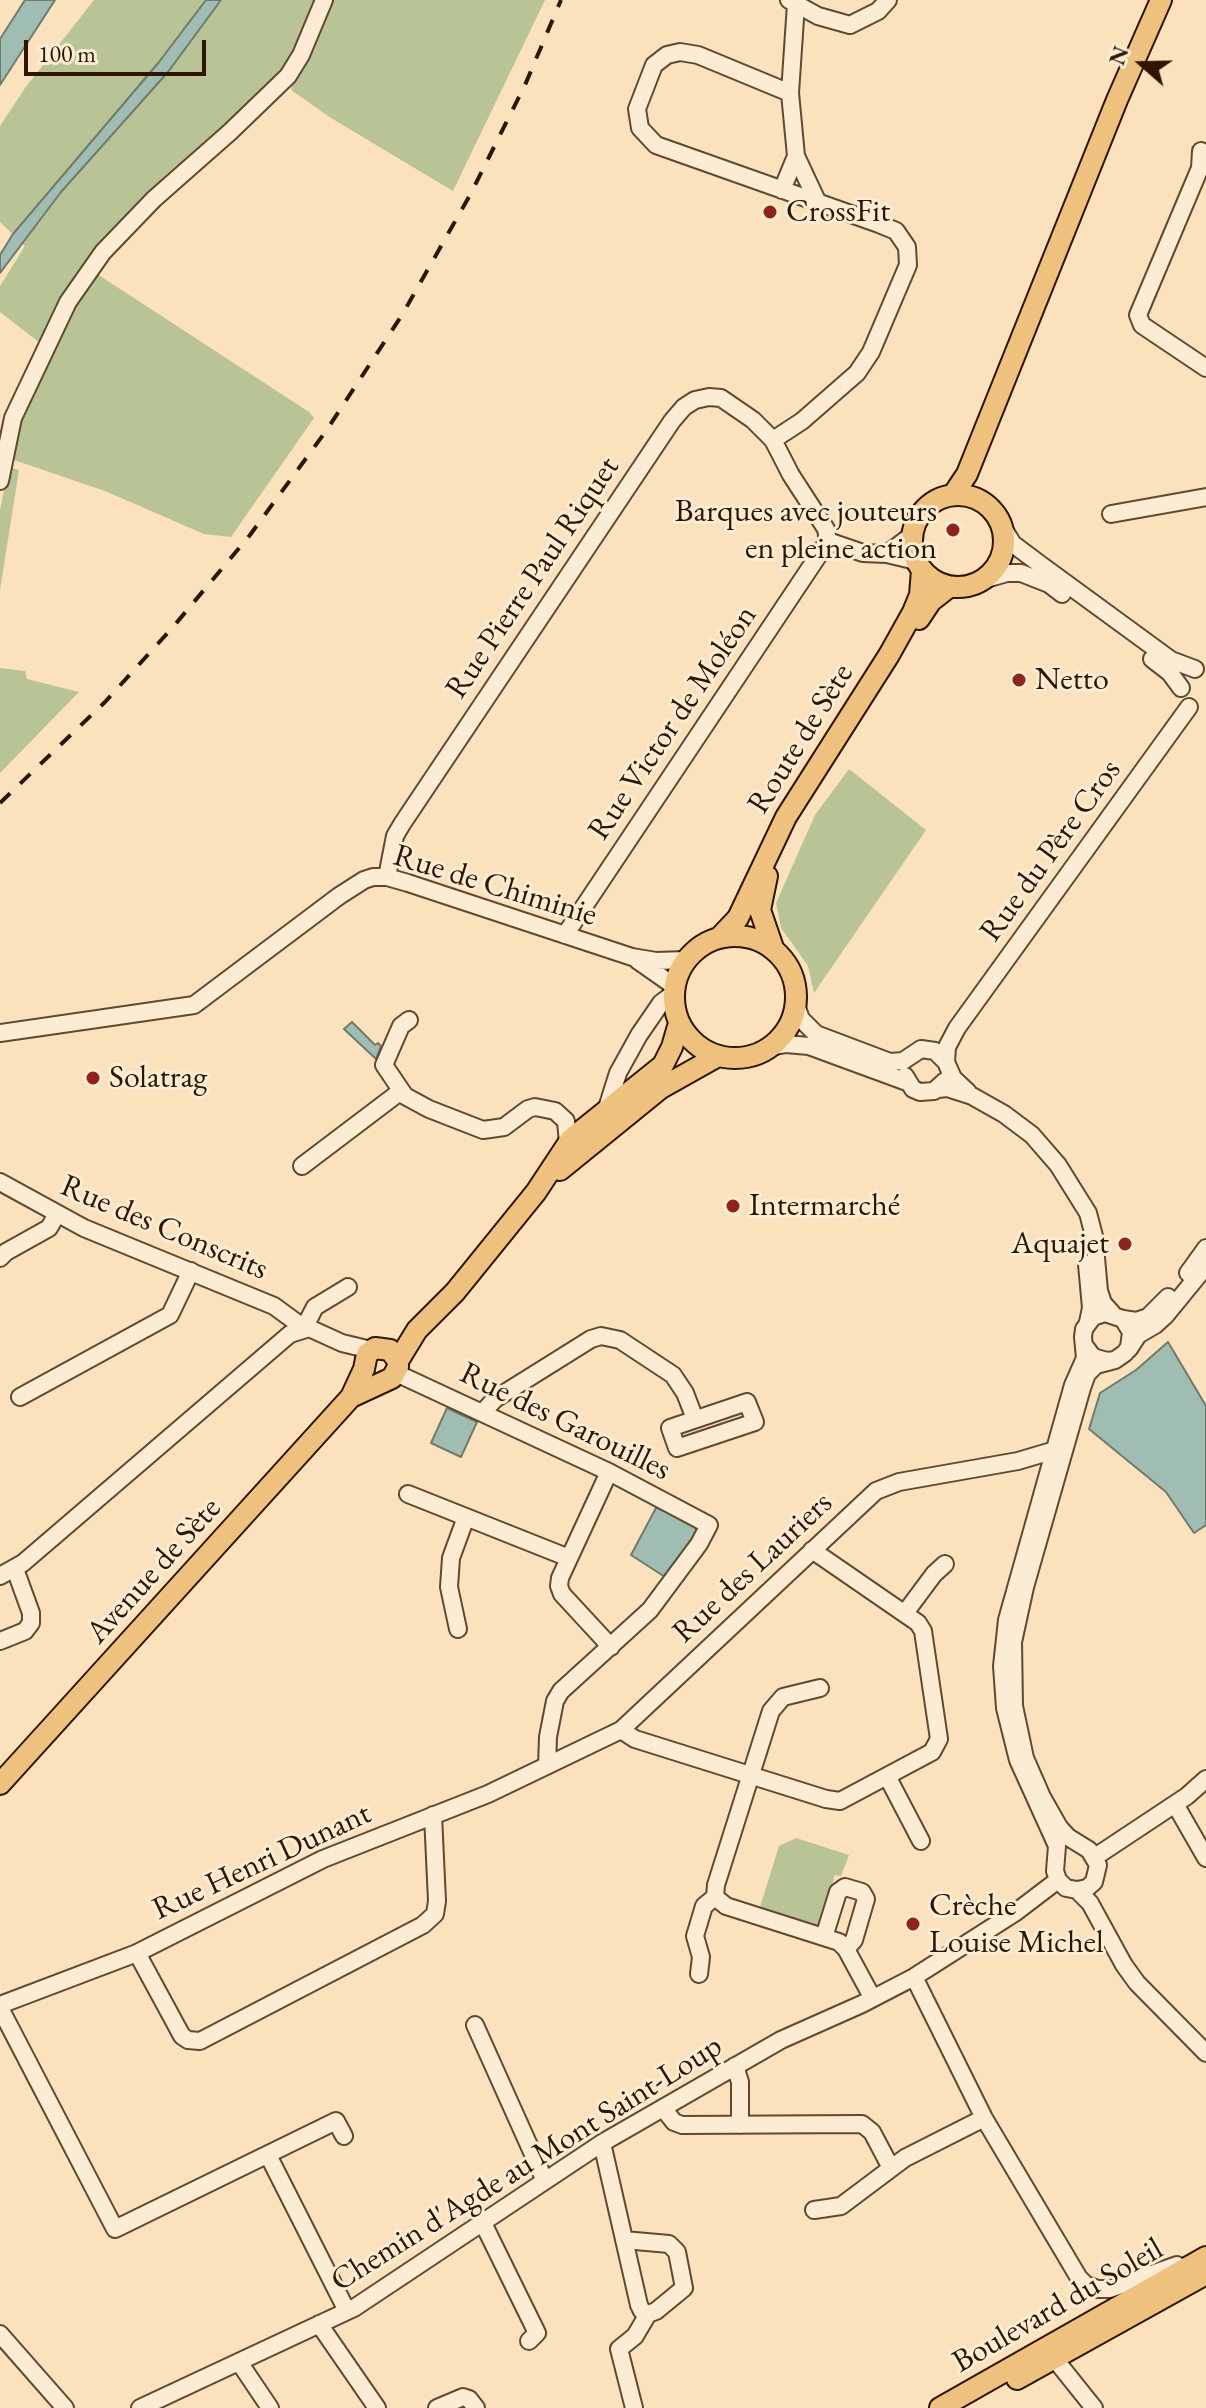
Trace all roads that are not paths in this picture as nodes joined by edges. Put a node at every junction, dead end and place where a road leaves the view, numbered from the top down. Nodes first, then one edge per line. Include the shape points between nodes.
1 (324, 0) edge
2 (888, 0) edge
3 (1153, 0) edge
4 (1161, 0) edge
5 (792, 2) edge
6 (790, 93) junction
7 (1117, 100) junction
8 (1201, 151) dead end
9 (796, 156) junction
10 (782, 190) junction
11 (818, 203) junction
12 (1206, 368) edge
13 (981, 439) junction
14 (773, 440) junction
15 (0, 481) edge
16 (953, 495) junction
17 (1206, 497) edge
18 (986, 503) junction
19 (1111, 514) dead end
20 (1003, 528) junction
21 (912, 535) junction
22 (828, 541) junction
23 (887, 554) junction
24 (919, 565) junction
25 (986, 579) junction
26 (949, 587) junction
27 (1200, 668) edge
28 (1181, 688) junction
29 (1198, 709) edge
30 (387, 877) junction
31 (565, 935) junction
32 (720, 937) junction
33 (773, 948) junction
34 (632, 957) junction
35 (686, 960) junction
36 (673, 990) junction
37 (796, 1005) junction
38 (409, 1020) dead end
39 (679, 1023) junction
40 (957, 1028) junction
41 (0, 1033) edge
42 (770, 1047) junction
43 (928, 1049) junction
44 (718, 1056) junction
45 (910, 1056) junction
46 (947, 1065) junction
47 (907, 1082) junction
48 (938, 1089) junction
49 (401, 1091) junction
50 (972, 1096) junction
51 (601, 1113) junction
52 (566, 1121) junction
53 (568, 1143) junction
54 (301, 1164) dead end
55 (0, 1182) edge
56 (536, 1192) junction
57 (1078, 1200) junction
58 (57, 1214) junction
59 (1206, 1248) edge
60 (0, 1258) edge
61 (1206, 1266) edge
62 (191, 1271) junction
63 (348, 1287) dead end
64 (1118, 1316) junction
65 (1088, 1322) junction
66 (304, 1328) junction
67 (342, 1343) joint
68 (1084, 1345) junction
69 (1120, 1357) junction
70 (380, 1364) junction
71 (20, 1397) dead end
72 (482, 1413) junction
73 (695, 1419) junction
74 (1055, 1450) junction
75 (1018, 1461) junction
76 (609, 1472) junction
77 (1046, 1482) junction
78 (408, 1494) dead end
79 (466, 1517) junction
80 (812, 1550) junction
81 (569, 1558) junction
82 (945, 1564) dead end
83 (8, 1572) edge
84 (905, 1613) junction
85 (458, 1629) dead end
86 (0, 1641) edge
87 (611, 1647) junction
88 (820, 1688) dead end
89 (621, 1730) junction
90 (547, 1766) junction
91 (750, 1775) junction
92 (887, 1776) junction
93 (1206, 1779) edge
94 (0, 1784) edge
95 (1175, 1804) junction
96 (433, 1815) junction
97 (921, 1841) dead end
98 (1088, 1852) junction
99 (1206, 1858) edge
100 (1055, 1862) junction
101 (1058, 1880) junction
102 (1094, 1882) junction
103 (1077, 1890) junction
104 (715, 1897) junction
105 (824, 1937) junction
106 (846, 1949) junction
107 (137, 1953) junction
108 (699, 1974) dead end
109 (914, 1977) junction
110 (872, 1997) junction
111 (0, 2007) edge
112 (475, 2025) dead end
113 (1206, 2041) edge
114 (1206, 2053) edge
115 (735, 2066) junction
116 (663, 2108) junction
117 (984, 2118) junction
118 (740, 2125) junction
119 (344, 2136) dead end
120 (602, 2143) junction
121 (268, 2155) junction
122 (891, 2168) junction
123 (545, 2181) junction
124 (814, 2210) dead end
125 (483, 2223) junction
126 (623, 2237) junction
127 (1206, 2256) edge
128 (1206, 2274) edge
129 (347, 2311) junction
130 (648, 2314) junction
131 (319, 2324) junction
132 (0, 2334) edge
133 (529, 2341) dead end
134 (1047, 2354) junction
135 (239, 2362) junction
136 (65, 2408) edge
137 (140, 2408) edge
138 (270, 2408) edge
139 (377, 2408) edge
140 (437, 2408) edge
141 (476, 2408) edge
142 (634, 2408) edge
143 (940, 2408) edge
144 (965, 2408) edge
145 (1094, 2408) edge

1 - 15 street via 288,76 103,252 68,302 13,418
2 - 5 street via 850,25
3 - 7 main road
4 - 7 main road
5 - 6 street
6 - 9 street
6 - 10 street via 680,52 654,65 637,109 640,128 656,145
7 - 13 main road
8 - 12 street via 1200,168 1138,315 1142,325
9 - 10 street
9 - 11 street
10 - 11 street
11 - 14 street via 896,231 909,258 871,352 857,373
13 - 16 main road
13 - 18 main road via 977,475
14 - 22 street
14 - 30 street, Rue Pierre Paul Riquet via 721,398 695,400 678,414 402,824
16 - 18 main road
16 - 21 main road via 926,508
17 - 19 street
18 - 20 main road
20 - 25 main road via 1003,556
20 - 27 street via 1013,544 1171,660
21 - 23 street
21 - 24 main road
22 - 23 street via 863,553
22 - 31 street, Rue Victor de Moléon
23 - 24 street
24 - 26 main road via 934,581
24 - 32 main road, Route de Sète via 920,595 913,612 786,817 738,918
25 - 26 main road
25 - 28 street via 1021,573 1049,584 1161,665
26 - 33 main road, Route de Sète via 926,608 777,852 764,882 760,910
27 - 28 street via 1185,676
28 - 29 street via 1181,695
29 - 40 street, Rue du Père Cros
30 - 31 street, Rue de Chiminie
30 - 41 street, Rue de Chiminie via 364,880 339,896 194,1005
31 - 34 street, Rue de Chiminie
32 - 33 main road via 748,937
32 - 35 main road
33 - 37 main road via 792,974
34 - 35 street, Rue de Chiminie
34 - 36 street, Rue de Chiminie
35 - 36 main road
36 - 39 main road
36 - 51 street via 639,1035
37 - 42 main road via 782,1036
37 - 45 street via 816,1034 890,1062
38 - 49 street via 401,1026 384,1065
39 - 44 main road via 701,1049
39 - 51 main road via 663,1065
40 - 43 street, Rue du Père Cros
40 - 46 street, Rue du Père Cros via 947,1047
42 - 44 main road via 736,1059
42 - 47 street via 809,1046
43 - 45 street
43 - 46 street
44 - 56 main road via 661,1088
45 - 47 street via 904,1068
46 - 48 street
46 - 50 street
47 - 48 street via 920,1092
48 - 50 street
49 - 52 street via 429,1109 483,1130 504,1127 535,1107 555,1111
49 - 54 street
50 - 57 street via 1032,1135
51 - 52 street
51 - 53 main road
52 - 53 street
53 - 56 main road
55 - 58 street, Rue des Conscrits
56 - 70 main road via 455,1292
57 - 64 street via 1092,1224 1103,1303
57 - 65 street via 1091,1308
58 - 60 street via 49,1228
58 - 62 street, Rue des Conscrits
59 - 64 street via 1148,1317 1136,1321
61 - 69 street via 1166,1315 1138,1335
62 - 66 street, Rue des Conscrits via 274,1306
62 - 71 street via 170,1315
63 - 66 street via 315,1307
64 - 65 street via 1098,1314
64 - 69 street via 1131,1332
65 - 68 street
66 - 67 street, Rue des Conscrits
66 - 83 street via 278,1344
67 - 70 street, Rue des Garouilles
68 - 69 street via 1093,1357
68 - 74 street via 1085,1358
69 - 98 street via 1087,1374 1013,1642 1014,1706 1025,1758 1059,1827
70 - 72 street, Rue des Garouilles
70 - 94 main road, Avenue de Sète
72 - 73 street via 495,1399 591,1339 609,1336 673,1375
72 - 76 street, Rue des Garouilles
73 - 73 street via 670,1428 677,1448 755,1422 747,1402
74 - 75 street, Rue des Lauriers
74 - 77 street
75 - 77 street via 1043,1474
75 - 80 street, Rue des Lauriers via 888,1485
76 - 81 street
76 - 87 street, Rue des Garouilles via 709,1525 650,1610
77 - 100 street via 1007,1620 1002,1666 1005,1708 1018,1760 1057,1846
78 - 79 street
79 - 81 street
79 - 85 street via 451,1558 449,1587
80 - 84 street
80 - 89 street, Rue des Lauriers
81 - 87 street via 559,1586 562,1594
82 - 84 street
83 - 86 street via 31,1613 31,1623
84 - 92 street via 923,1631 939,1739 932,1752
87 - 90 street via 555,1701
88 - 91 street via 775,1703
89 - 90 street, Rue des Lauriers
89 - 91 street
90 - 96 street, Rue Henri Dunant
91 - 92 street via 840,1801
91 - 104 street
92 - 97 street
93 - 95 street
95 - 98 street
95 - 99 street
96 - 107 street, Rue Henri Dunant via 323,1859
96 - 107 street via 435,1914 200,2041 182,2036
98 - 100 street via 1071,1847
98 - 102 street via 1098,1874
100 - 101 street
101 - 103 street
101 - 109 street, Chemin d'Agde au Mont Saint-Loup
102 - 103 street
102 - 113 street via 1102,1908 1144,1978
103 - 114 street via 1137,1983
104 - 105 street via 726,1906
104 - 108 street via 704,1906 695,1936
105 - 106 street
105 - 106 street via 838,1892 845,1887 862,1892 866,1899 854,1940
106 - 110 street
107 - 111 street, Rue Henri Dunant
109 - 110 street, Chemin d'Agde au Mont Saint-Loup
109 - 117 street
110 - 115 street, Chemin d'Agde au Mont Saint-Loup
111 - 121 street via 115,2229
112 - 123 street
115 - 116 street, Chemin d'Agde au Mont Saint-Loup
115 - 118 street
116 - 118 street via 682,2125
116 - 120 street, Chemin d'Agde au Mont Saint-Loup
117 - 122 street
117 - 127 street via 1086,2285 1110,2289
118 - 122 street via 862,2124
119 - 121 street via 336,2121
120 - 123 street, Chemin d'Agde au Mont Saint-Loup
120 - 126 street
121 - 129 street
122 - 124 street via 841,2206
123 - 125 street, Chemin d'Agde au Mont Saint-Loup
125 - 129 street, Chemin d'Agde au Mont Saint-Loup
125 - 133 street via 537,2333
126 - 130 street via 639,2305
126 - 130 street via 669,2244 677,2252 684,2288
127 - 134 main road, Boulevard du Soleil
128 - 134 main road, Boulevard du Soleil
129 - 131 street, Chemin d'Agde au Mont Saint-Loup
130 - 142 street via 635,2336 619,2349
131 - 135 street, Chemin d'Agde au Mont Saint-Loup
131 - 139 street
132 - 136 street
134 - 143 main road, Boulevard du Soleil
134 - 144 main road, Boulevard du Soleil
134 - 145 street
135 - 137 street, Chemin d'Agde au Mont Saint-Loup
135 - 138 street
140 - 141 street via 463,2397

